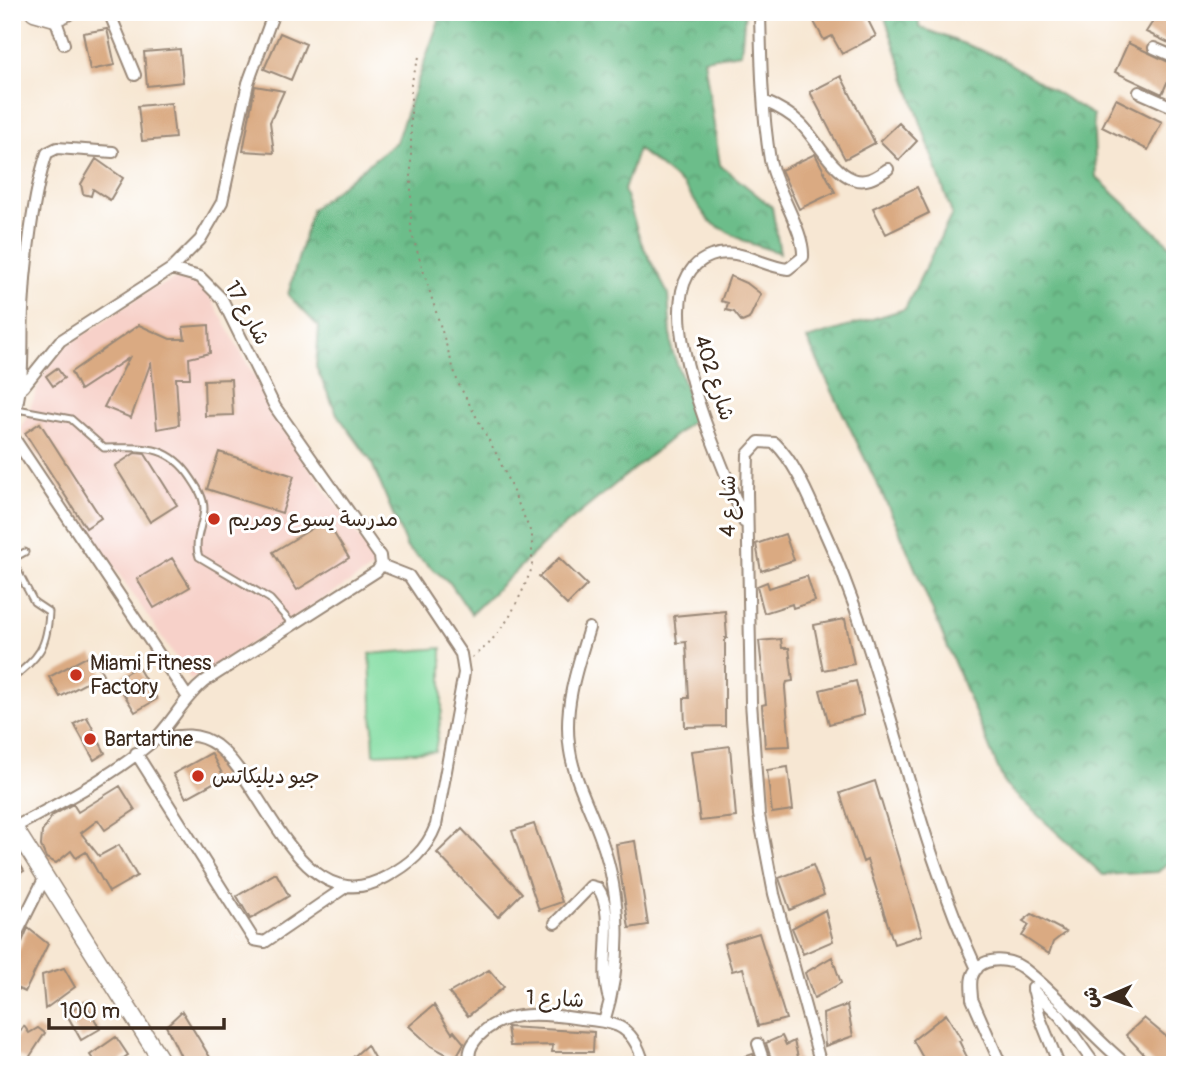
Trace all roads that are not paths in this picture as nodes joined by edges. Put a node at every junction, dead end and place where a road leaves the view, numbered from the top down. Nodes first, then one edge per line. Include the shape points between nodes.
1 (34, 12) edge
2 (110, 12) edge
3 (274, 12) edge
4 (760, 12) edge
5 (61, 15) edge
6 (64, 44) dead end
7 (1154, 48) dead end
8 (1175, 57) edge
9 (135, 75) dead end
10 (1139, 92) dead end
11 (764, 101) junction
12 (1175, 108) edge
13 (113, 152) dead end
14 (888, 169) dead end
15 (171, 269) junction
16 (18, 388) edge
17 (17, 409) junction
18 (12, 422) edge
19 (12, 435) edge
20 (747, 534) junction
21 (25, 552) dead end
22 (12, 559) edge
23 (381, 565) junction
24 (292, 624) junction
25 (589, 628) dead end
26 (12, 679) edge
27 (187, 696) junction
28 (154, 740) junction
29 (136, 753) junction
30 (14, 825) edge
31 (44, 879) junction
32 (346, 886) junction
33 (555, 923) dead end
34 (12, 943) edge
35 (977, 968) junction
36 (1032, 977) junction
37 (1033, 990) junction
38 (610, 1002) junction
39 (604, 1022) junction
40 (758, 1044) dead end
41 (164, 1065) edge
42 (471, 1065) edge
43 (644, 1065) edge
44 (765, 1065) edge
45 (821, 1065) edge
46 (1001, 1065) edge
47 (1059, 1065) edge
48 (1095, 1065) edge
49 (1126, 1065) edge

1 - 5 street
2 - 9 street
3 - 15 street via 248,83 222,202 200,240
4 - 11 street, شارع 402
5 - 6 street
7 - 8 street
10 - 12 street
11 - 14 street via 788,113 852,178 868,180
11 - 20 street, شارع 402 via 771,162 804,248 803,257 788,269 736,253 709,256 685,283 679,329 685,366
13 - 16 street via 57,148 47,153 27,262
15 - 16 street via 60,341
15 - 23 street, شارع 17 via 200,277 222,299 261,382 380,556
16 - 17 street
17 - 18 street
17 - 24 lane via 71,419 104,448 153,450 179,461 200,491 204,507 196,550 199,557 270,599
19 - 27 street
20 - 35 street, شارع 4 via 748,454 759,442 773,442 792,464 842,571 882,684 908,785
20 - 45 street, شارع 4 via 751,702 761,840
21 - 22 lane
22 - 26 lane via 34,602 49,612 46,641 39,656
23 - 24 street
23 - 32 street via 409,576 461,654 464,673 430,842 417,857 373,884
24 - 27 street
25 - 38 street via 572,692 569,744 616,897 617,964
27 - 28 street
28 - 29 street
28 - 32 street via 188,734 216,746 293,850 321,874
29 - 30 street via 96,783
29 - 32 street via 254,940 265,942
30 - 31 street
31 - 34 street
31 - 41 street
33 - 38 street via 584,890 598,888 605,910 604,980
35 - 36 street via 1005,961 1022,967
35 - 46 street via 972,977 972,999
36 - 37 street
36 - 49 street
37 - 47 street
37 - 48 street via 1060,1016
38 - 39 street
39 - 42 street, شارع 1 via 540,1014 514,1016 486,1028 471,1045
39 - 43 street, شارع 1 via 631,1036
40 - 44 street

